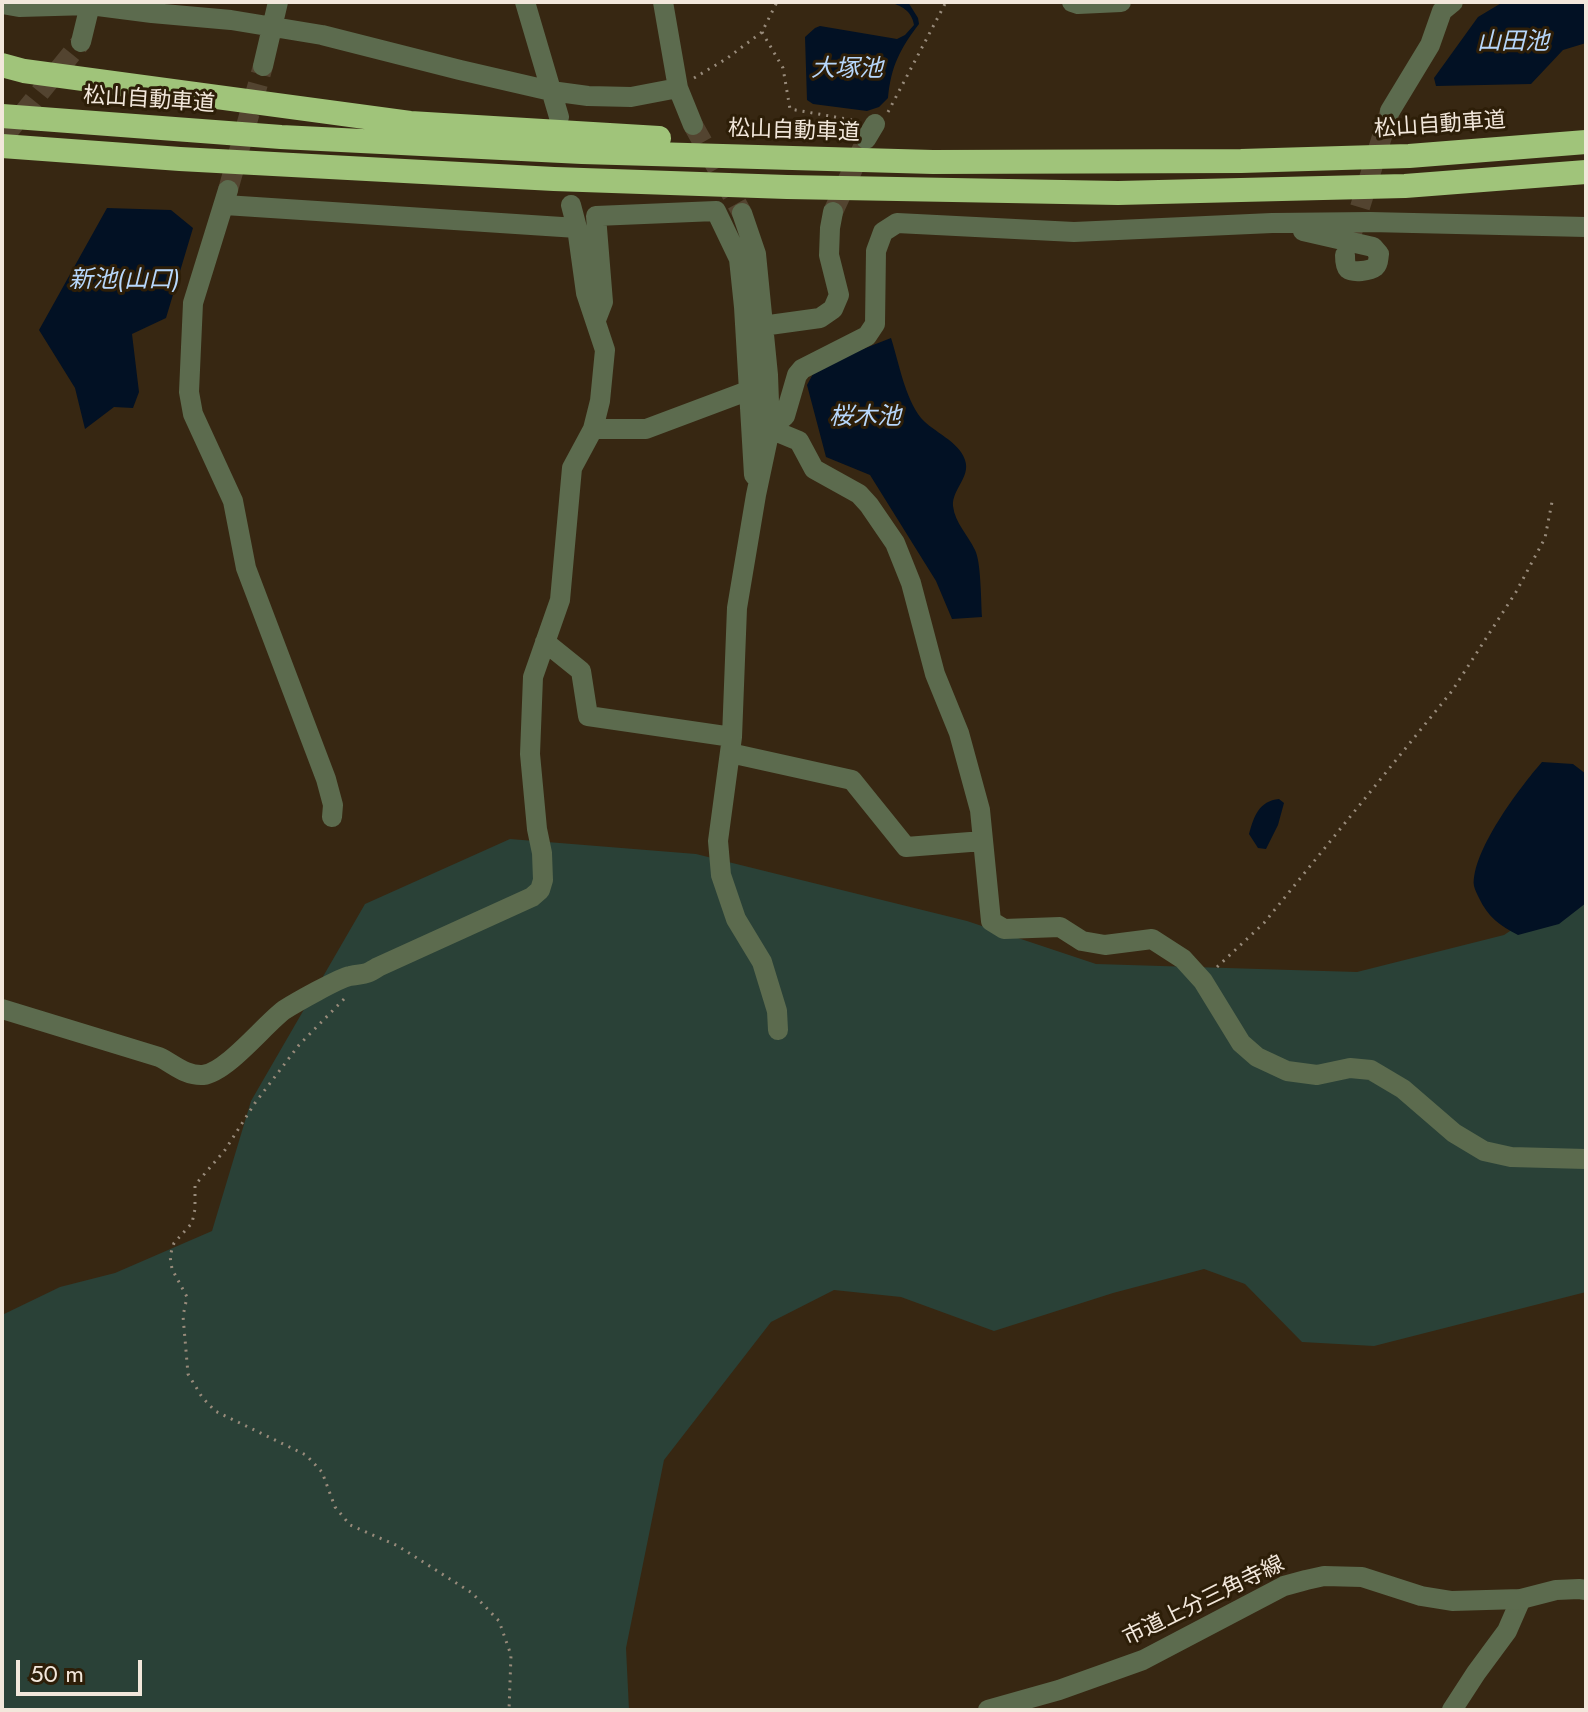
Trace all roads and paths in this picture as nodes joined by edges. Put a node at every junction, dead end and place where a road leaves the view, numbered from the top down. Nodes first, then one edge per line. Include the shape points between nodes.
1 (278, 2) edge
2 (525, 2) edge
3 (663, 2) edge
4 (777, 2) edge
5 (946, 2) edge
6 (1072, 2) edge
7 (1121, 2) edge
8 (1453, 2) edge
9 (2, 4) edge
10 (90, 5) junction
11 (271, 27) junction
12 (762, 32) junction
13 (81, 42) tunnel mouth
14 (2, 65) edge
15 (263, 66) tunnel mouth
16 (678, 88) junction
17 (551, 91) junction
18 (1390, 111) tunnel mouth
19 (2, 116) edge
20 (559, 117) dead end
21 (693, 125) tunnel mouth
22 (1586, 142) edge
23 (2, 146) edge
24 (2, 154) edge
25 (180, 159) junction
26 (933, 162) junction
27 (1586, 172) edge
28 (571, 205) dead end
29 (833, 212) tunnel mouth
30 (742, 213) tunnel mouth
31 (1272, 223) junction
32 (1586, 227) edge
33 (577, 228) junction
34 (1345, 255) dead end
35 (596, 320) junction
36 (762, 326) junction
37 (750, 390) junction
38 (593, 429) junction
39 (770, 429) junction
40 (756, 495) junction
41 (1552, 502) dead end
42 (545, 642) junction
43 (731, 745) junction
44 (332, 817) dead end
45 (983, 841) junction
46 (366, 975) junction
47 (1203, 981) junction
48 (2, 1009) edge
49 (2, 1022) edge
50 (778, 1030) dead end
51 (55, 1038) dead end
52 (1586, 1159) edge
53 (1586, 1590) edge
54 (1521, 1599) junction
55 (509, 1710) edge
56 (988, 1710) edge
57 (1452, 1710) edge

1 - 11 street
2 - 17 street
3 - 16 street
4 - 12 path
5 - 12 path via 889,111 870,132 790,109 783,68
6 - 7 street
8 - 18 street via 1442,11 1430,45
9 - 10 street
10 - 11 street
10 - 13 street
11 - 15 street
11 - 17 street
12 - 16 path
14 - 26 highway via 410,123 788,146
16 - 17 street via 631,97
16 - 21 street
17 - 20 street
19 - 26 highway, 松山自動車道 via 329,140
22 - 26 highway, 松山自動車道 via 1378,157
23 - 25 highway
24 - 25 highway
25 - 27 highway via 787,187 1118,193 1405,186
28 - 33 street
29 - 36 street via 829,255 839,295 833,309 820,318
30 - 36 street via 756,254
31 - 32 street
31 - 34 street via 1373,247 1379,254 1372,269 1358,271 1346,266
31 - 39 street via 1074,232 897,223 883,232 876,251 875,324 867,336 802,369 785,416
33 - 35 street via 586,293
33 - 44 street via 226,198 193,303 189,392 193,414 233,501 246,568 326,779
35 - 37 street via 603,302 596,216 716,211 739,259
35 - 38 street via 605,350
36 - 39 street
37 - 38 street via 646,429
37 - 40 street
38 - 42 street via 572,468 560,600
39 - 40 street
39 - 45 street via 799,441 814,469 859,494 895,543 959,733
40 - 43 street via 737,608
41 - 47 path via 1545,538 1452,691 1264,923
42 - 43 street via 581,671 588,716
42 - 46 street via 531,703 540,890
43 - 45 street via 852,780 906,847
43 - 50 street via 718,841 721,875 736,919 762,962
45 - 47 street via 991,921 1004,929 1060,927 1082,941 1105,945 1152,939 1183,959
46 - 48 street via 348,976 285,1010 242,1050 203,1075
46 - 55 path via 299,1045 195,1185 192,1223 170,1256 187,1297 183,1316 188,1374 215,1411 306,1455 322,1472 335,1507 350,1525 398,1546 472,1593 499,1621 511,1655
47 - 52 street via 1241,1043 1287,1071 1317,1075 1371,1070 1484,1151
49 - 51 street
53 - 54 street, 市道上分三角寺線 via 1556,1590
54 - 56 street, 市道上分三角寺線 via 1452,1601 1362,1577 1324,1576 1284,1586 1143,1660
54 - 57 street via 1507,1631

